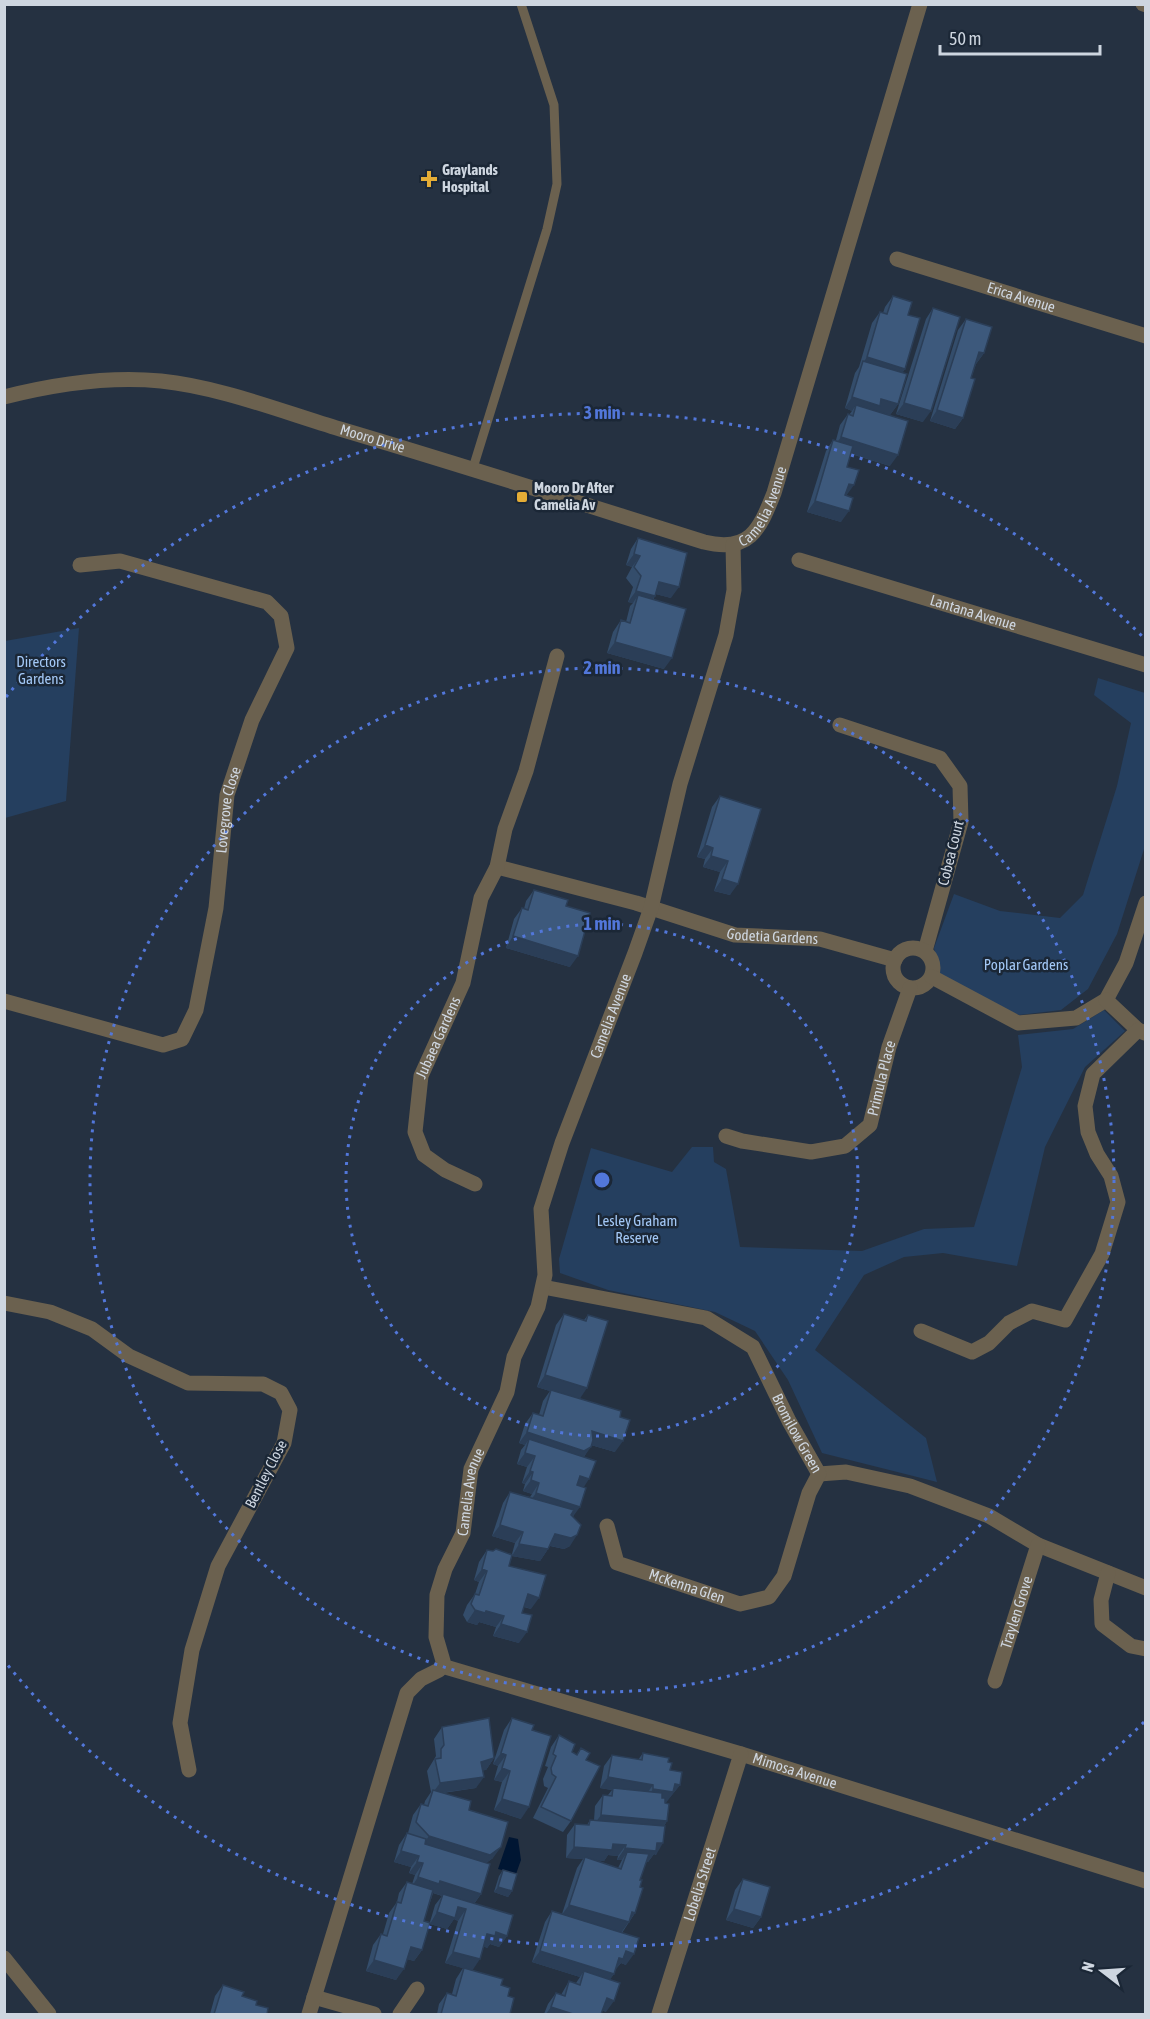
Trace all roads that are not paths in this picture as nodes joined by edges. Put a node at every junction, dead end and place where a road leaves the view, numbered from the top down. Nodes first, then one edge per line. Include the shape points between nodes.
1 (521, 4) edge
2 (920, 4) edge
3 (897, 259) dead end
4 (1146, 336) edge
5 (4, 398) edge
6 (473, 468) junction
7 (734, 545) junction
8 (800, 560) dead end
9 (80, 565) dead end
10 (557, 656) dead end
11 (1146, 664) edge
12 (840, 724) dead end
13 (497, 867) junction
14 (1146, 903) edge
15 (651, 908) junction
16 (925, 951) junction
17 (895, 960) junction
18 (932, 977) junction
19 (910, 988) junction
20 (1106, 1000) junction
21 (4, 1001) edge
22 (1142, 1032) edge
23 (726, 1136) dead end
24 (475, 1184) dead end
25 (543, 1287) junction
26 (4, 1303) edge
27 (921, 1331) dead end
28 (819, 1474) junction
29 (607, 1526) dead end
30 (1038, 1545) junction
31 (1108, 1573) junction
32 (1146, 1588) edge
33 (1146, 1649) edge
34 (442, 1666) junction
35 (995, 1681) dead end
36 (741, 1754) junction
37 (189, 1770) dead end
38 (1146, 1881) edge
39 (4, 1958) edge
40 (417, 1989) dead end
41 (314, 1997) junction
42 (49, 2014) edge
43 (309, 2014) edge
44 (374, 2014) edge
45 (400, 2014) edge
46 (659, 2014) edge

1 - 6 lane via 554,105 557,184 547,229
2 - 7 street, Camelia Avenue via 774,493 762,523 752,535
3 - 4 street, Erica Avenue
5 - 6 street, Mooro Drive via 60,385 133,379 193,385
6 - 7 street, Mooro Drive via 704,542
7 - 15 street, Camelia Avenue via 734,590 726,635 680,784
8 - 11 street, Lantana Avenue
9 - 21 street, Lovegrove Close via 120,561 267,602 281,616 287,648 252,720 227,795 214,920 196,1010 182,1039 163,1045
10 - 13 street, Jubaea Gardens
12 - 16 street, Cobea Court via 940,758 960,786 962,822
13 - 15 street
13 - 24 street, Jubaea Gardens via 481,898 463,983 421,1076 415,1132 424,1155
14 - 20 street via 1126,963
15 - 17 street, Godetia Gardens via 735,935 820,939
15 - 25 street, Camelia Avenue via 541,1209
16 - 17 street via 904,950
16 - 18 street via 933,962
17 - 19 street via 893,968 898,981
18 - 19 street via 922,986
18 - 20 street via 1018,1023 1076,1018
19 - 23 street, Primula Place via 889,1047 870,1125 845,1146 811,1152
20 - 22 street
22 - 27 street via 1093,1074 1085,1106 1088,1132 1112,1176 1118,1202 1102,1254 1065,1320 1032,1311 1009,1323 989,1343 972,1352
25 - 28 street, Bromilow Green via 706,1318 753,1347
25 - 34 street, Camelia Avenue via 514,1357 507,1392 471,1469 463,1533 437,1595 436,1637
26 - 37 street, Bentley Close via 50,1312 92,1329 129,1356 188,1383 263,1384 281,1393 290,1410 284,1443 218,1566 192,1650 180,1723
28 - 29 street, McKenna Glen via 809,1493 784,1576 769,1597 741,1604 617,1563
28 - 30 street, Bromilow Green via 846,1472 910,1486 988,1516
30 - 31 street, Bromilow Green
30 - 35 street, Traylen Grove
31 - 32 street, Bromilow Green
31 - 33 street via 1101,1600 1102,1624 1131,1646
34 - 36 street, Mimosa Avenue
34 - 41 street via 407,1693
36 - 38 street, Mimosa Avenue
36 - 46 street, Lobelia Street
39 - 42 street
40 - 45 street
41 - 43 street
41 - 44 street

